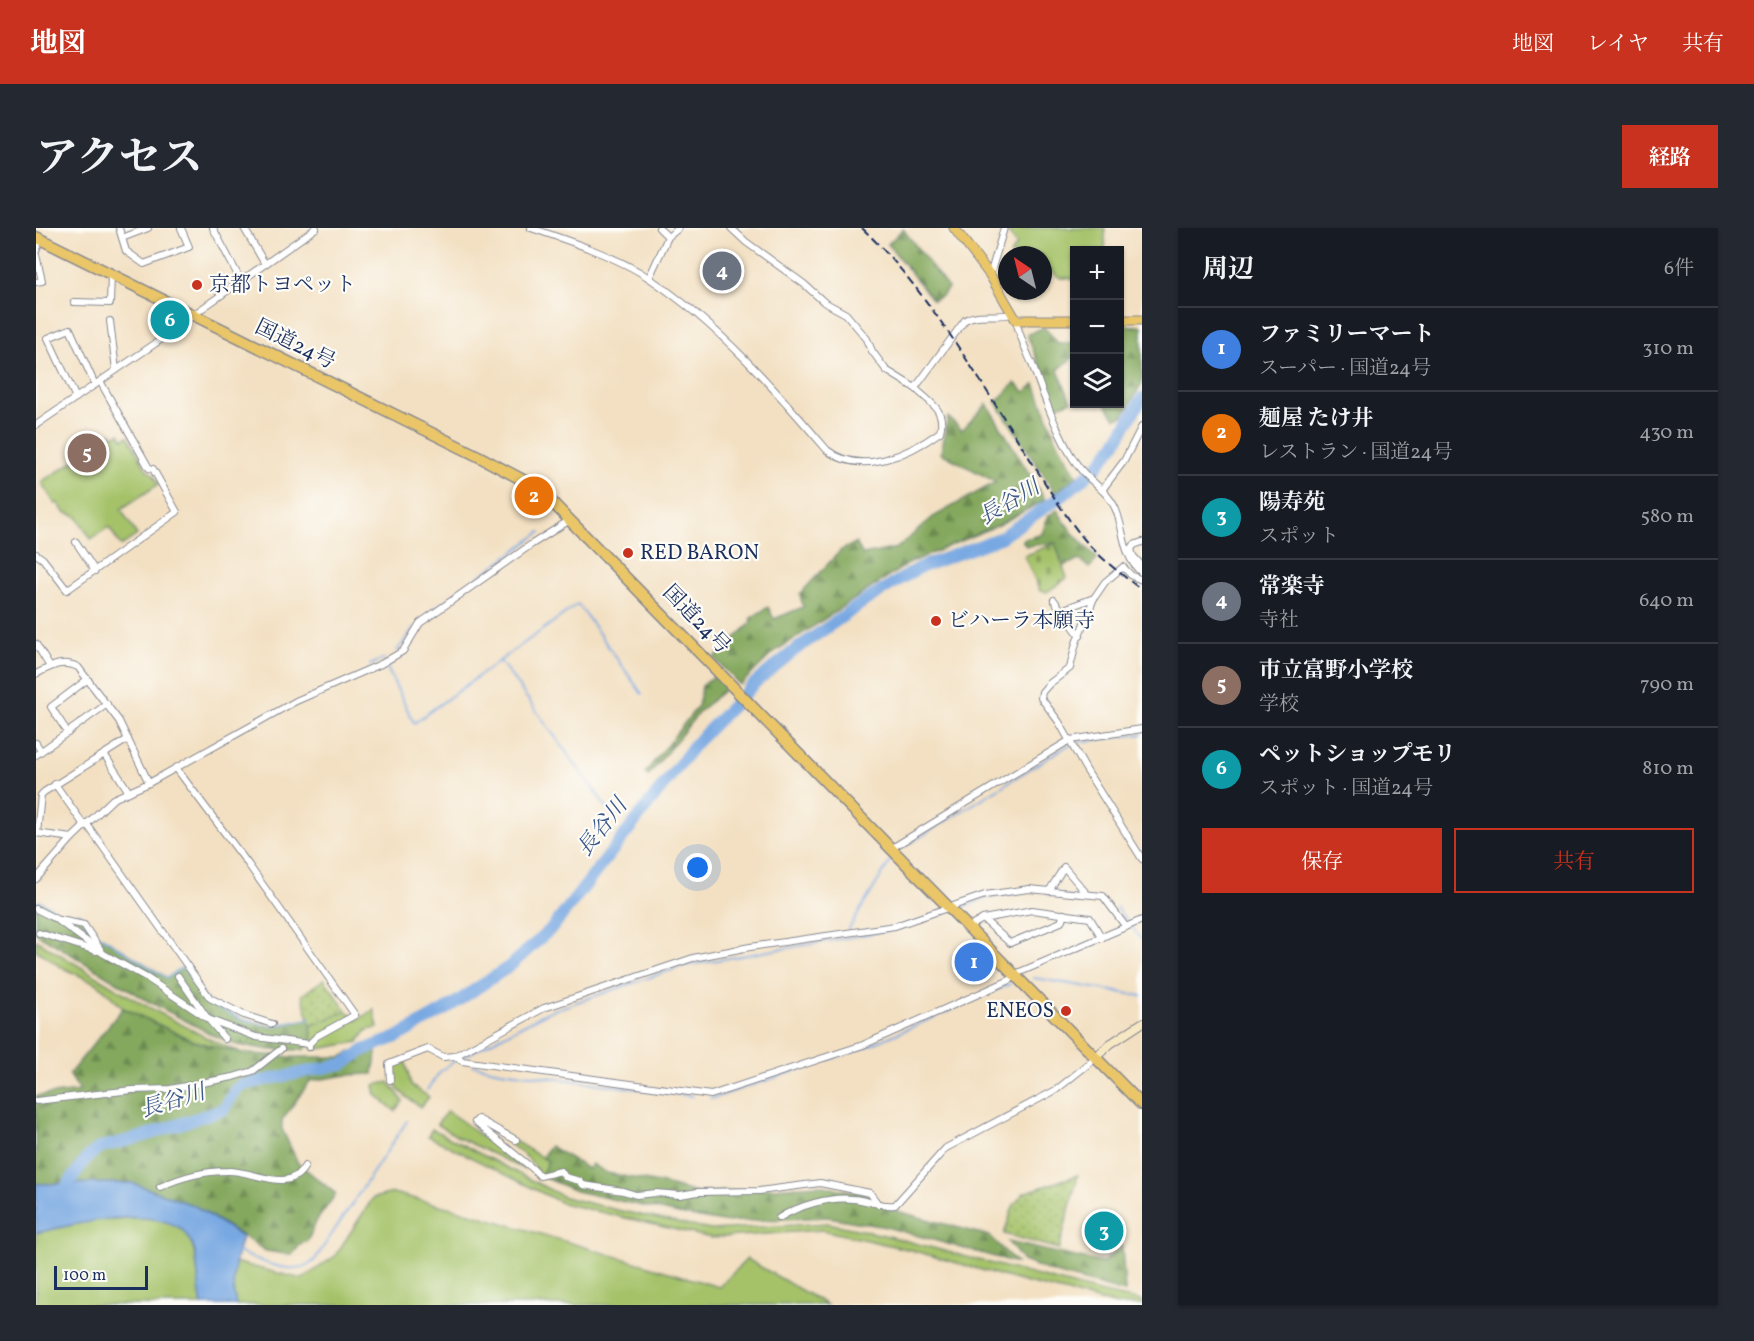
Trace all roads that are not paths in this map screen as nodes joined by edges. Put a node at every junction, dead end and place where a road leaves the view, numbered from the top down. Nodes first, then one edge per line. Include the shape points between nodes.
1 (119, 228) edge
2 (148, 228) edge
3 (181, 228) edge
4 (213, 228) edge
5 (244, 228) edge
6 (316, 228) edge
7 (531, 228) edge
8 (659, 228) edge
9 (679, 228) edge
10 (731, 228) edge
11 (954, 228) edge
12 (1004, 228) edge
13 (668, 237) junction
14 (38, 238) edge
15 (122, 238) junction
16 (36, 251) edge
17 (36, 255) edge
18 (265, 264) junction
19 (111, 274) junction
20 (990, 275) junction
21 (649, 278) junction
22 (241, 281) junction
23 (36, 282) edge
24 (74, 302) dead end
25 (193, 315) junction
26 (1013, 317) junction
27 (1070, 320) edge
28 (1124, 320) edge
29 (1142, 320) edge
30 (110, 321) dead end
31 (116, 370) junction
32 (97, 383) junction
33 (915, 388) junction
34 (76, 398) junction
35 (36, 425) edge
36 (1142, 426) edge
37 (1102, 490) junction
38 (570, 520) junction
39 (76, 542) dead end
40 (1142, 542) edge
41 (36, 554) edge
42 (95, 571) junction
43 (1141, 572) edge
44 (1142, 580) edge
45 (1094, 598) junction
46 (1054, 600) dead end
47 (1061, 610) junction
48 (1080, 636) junction
49 (36, 644) edge
50 (50, 667) junction
51 (36, 674) edge
52 (88, 679) junction
53 (108, 704) junction
54 (1142, 729) edge
55 (68, 733) junction
56 (128, 739) junction
57 (1070, 740) junction
58 (36, 743) edge
59 (39, 753) edge
60 (104, 754) junction
61 (176, 768) junction
62 (149, 783) junction
63 (56, 784) junction
64 (36, 788) edge
65 (129, 792) junction
66 (40, 797) edge
67 (85, 824) junction
68 (37, 833) edge
69 (72, 838) junction
70 (892, 848) junction
71 (1142, 858) edge
72 (39, 871) edge
73 (36, 879) edge
74 (1049, 891) junction
75 (1087, 894) junction
76 (950, 908) junction
77 (36, 909) edge
78 (1064, 914) junction
79 (56, 919) junction
80 (983, 919) junction
81 (1142, 920) edge
82 (1129, 925) junction
83 (969, 927) junction
84 (39, 933) dead end
85 (1102, 938) junction
86 (104, 954) junction
87 (1015, 975) junction
88 (178, 976) dead end
89 (208, 1019) junction
90 (1142, 1023) edge
91 (272, 1024) dead end
92 (225, 1039) dead end
93 (281, 1049) dead end
94 (455, 1056) junction
95 (1096, 1058) junction
96 (390, 1080) dead end
97 (36, 1101) edge
98 (1142, 1105) edge
99 (516, 1140) dead end
100 (304, 1166) dead end
101 (160, 1187) dead end
102 (878, 1204) junction
103 (779, 1218) dead end

1 - 15 street
2 - 15 street
3 - 15 street via 189,247 144,264 126,251
4 - 22 street
5 - 18 street
6 - 18 street
7 - 21 street
8 - 13 street
9 - 13 street
10 - 33 street via 824,302 846,314 886,370
11 - 20 main road
12 - 20 street
13 - 21 street
14 - 16 street
14 - 19 highway, 国道24号
17 - 23 street via 42,281
18 - 22 street
19 - 24 street via 110,303
19 - 25 highway, 国道24号
20 - 26 main road
21 - 33 street via 750,364 837,458 855,463 878,462 940,432 943,420 938,409
22 - 25 street
25 - 31 street
25 - 38 highway, 国道24号 via 523,480
26 - 27 main road
26 - 33 street via 971,316 965,320
26 - 37 street via 1065,442 1082,472
28 - 29 main road
30 - 31 street
31 - 32 street
32 - 34 street
32 - 34 street via 70,329 48,338
32 - 42 street via 177,512
34 - 35 street
36 - 37 street via 1124,461
37 - 43 street via 1116,509 1128,555
38 - 61 street via 420,623 403,651 296,701
38 - 70 highway, 国道24号
39 - 42 street
40 - 43 street via 1131,549 1142,566
41 - 42 street via 67,590
44 - 45 street via 1123,567
45 - 47 street
45 - 48 street
46 - 47 street
47 - 48 street
48 - 57 street via 1070,668 1048,684 1041,698
49 - 50 street
50 - 51 street
50 - 52 street via 72,664
52 - 53 street
52 - 55 street via 51,706
53 - 55 street
53 - 56 street
54 - 57 street
55 - 59 street
56 - 60 street
56 - 62 street
57 - 70 street
57 - 71 street
58 - 59 street
60 - 63 street
60 - 65 street
61 - 62 street
61 - 89 street via 355,1015 317,1036 309,1045 256,1037
62 - 65 street
63 - 66 street
63 - 67 street
64 - 66 street
65 - 67 street via 113,799
66 - 68 street
67 - 69 street
67 - 91 street via 210,998
68 - 69 street
69 - 72 street
70 - 76 highway, 国道24号
72 - 73 street
74 - 75 street
74 - 75 street via 1064,867
74 - 76 street via 1029,889 985,895
75 - 82 street via 1103,896
76 - 83 highway, 国道24号
76 - 94 street via 895,927 693,958 544,1008
77 - 79 street
78 - 80 street via 1032,910
78 - 80 street via 1061,922 1010,944
78 - 85 street via 1090,918
79 - 86 street
79 - 86 street via 84,925
80 - 83 street
81 - 82 street
82 - 85 street
83 - 87 highway, 国道24号
84 - 86 street
85 - 87 street
86 - 89 street
87 - 94 street via 863,1045 711,1095 462,1061
87 - 95 highway, 国道24号
88 - 89 street
89 - 92 street
90 - 95 street
93 - 97 street via 253,1071 233,1077 170,1089
94 - 96 street via 443,1057 428,1049 413,1053 389,1064
95 - 98 highway, 国道24号
95 - 102 street via 1056,1090 946,1148 895,1205
99 - 102 street via 478,1119 475,1122 540,1176 561,1172 597,1188 636,1195 680,1195 820,1183 870,1193
100 - 101 street via 300,1174 286,1180 230,1170 186,1177
102 - 103 street via 851,1198 828,1200

